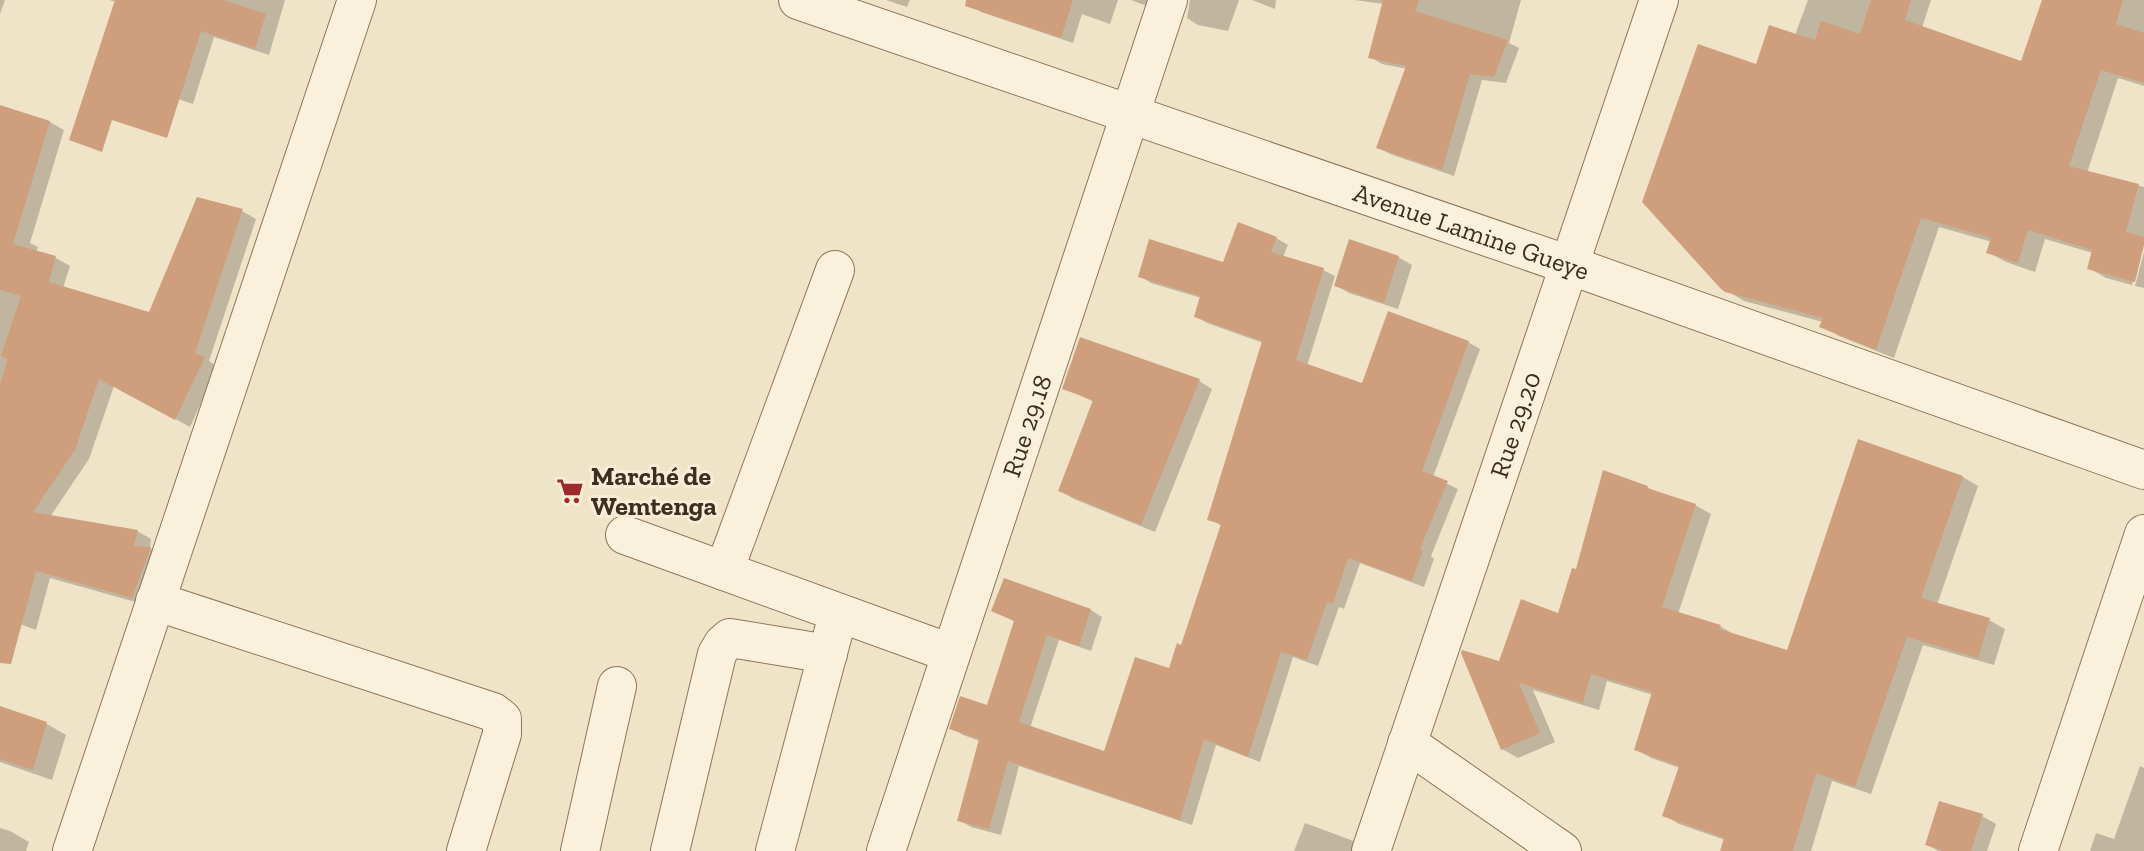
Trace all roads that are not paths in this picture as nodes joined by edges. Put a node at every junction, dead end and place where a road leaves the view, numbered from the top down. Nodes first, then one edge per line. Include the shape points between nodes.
1 (357, 0) edge
2 (798, 0) edge
3 (1168, 0) edge
4 (1659, 0) edge
5 (1130, 114) junction
6 (1569, 265) junction
7 (835, 270) dead end
8 (2144, 470) edge
9 (2144, 534) edge
10 (625, 535) dead end
11 (724, 571) junction
12 (155, 601) junction
13 (839, 613) junction
14 (950, 653) junction
15 (828, 654) junction
16 (617, 686) dead end
17 (1407, 743) junction
18 (72, 851) edge
19 (466, 851) edge
20 (580, 851) edge
21 (670, 851) edge
22 (775, 851) edge
23 (886, 851) edge
24 (1371, 851) edge
25 (1562, 851) edge
26 (2038, 851) edge

1 - 12 street
2 - 5 street, Avenue Lamine Gueye
3 - 5 street, Rue 29.18
4 - 6 street, Rue 29.20
5 - 6 street, Avenue Lamine Gueye
5 - 14 street, Rue 29.18
6 - 8 street, Avenue Lamine Gueye
6 - 17 street, Rue 29.20
7 - 11 street
9 - 26 street
10 - 11 street
11 - 13 street
12 - 18 street
12 - 19 street via 493,712 502,719 502,734
13 - 14 street
13 - 15 street
14 - 23 street, Rue 29.18
15 - 21 street via 730,638 723,644
15 - 22 street
16 - 20 street
17 - 24 street, Rue 29.20
17 - 25 street

